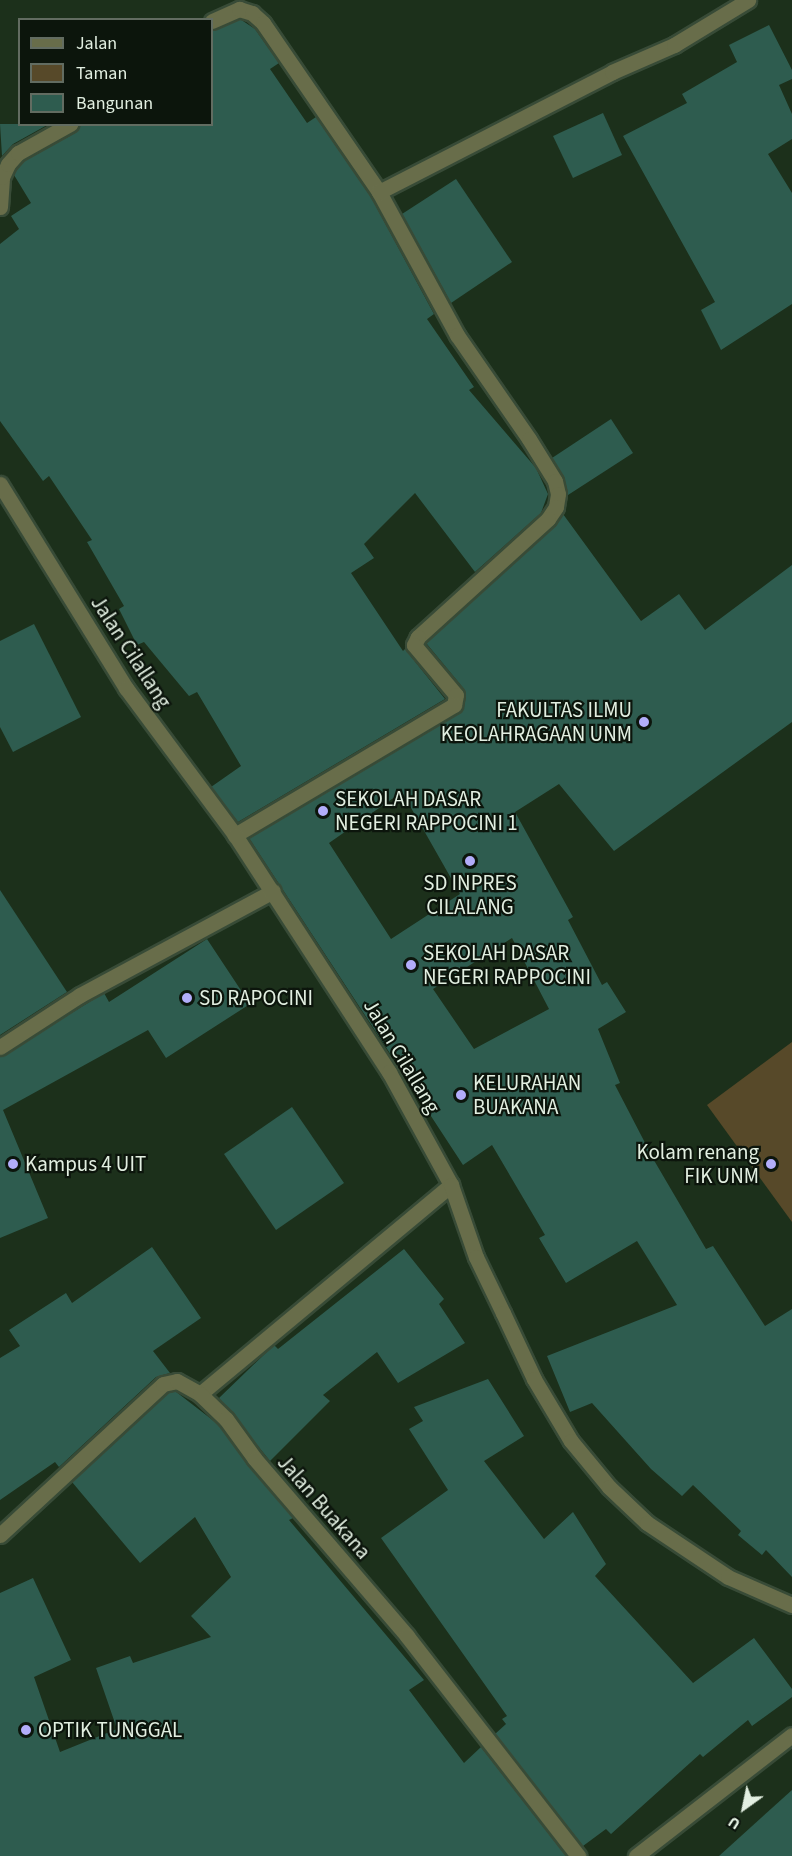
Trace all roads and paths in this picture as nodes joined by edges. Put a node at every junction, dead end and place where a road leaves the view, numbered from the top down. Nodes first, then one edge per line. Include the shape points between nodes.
1 (748, 0) edge
2 (216, 12) edge
3 (66, 126) edge
4 (1, 175) edge
5 (379, 192) junction
6 (0, 207) edge
7 (0, 484) edge
8 (235, 835) junction
9 (273, 891) junction
10 (0, 1047) edge
11 (451, 1185) junction
12 (200, 1394) junction
13 (0, 1535) edge
14 (792, 1605) edge
15 (792, 1735) edge
16 (578, 1856) edge
17 (636, 1856) edge

1 - 5 street via 674,45 612,72
2 - 5 street via 239,9 252,13 263,23
3 - 4 street via 18,153
4 - 6 street
5 - 8 street via 457,334 555,482 556,507 418,637 414,645 456,695 454,705
7 - 8 street, Jalan Cilallang via 126,688
8 - 9 street, Jalan Cilallang
9 - 10 street via 80,996
9 - 11 street, Jalan Cilallang via 389,1072
11 - 12 street
11 - 14 street, Jalan Cilallang via 489,1285 534,1379 571,1441 609,1487 656,1529 728,1576
12 - 13 street, Jalan Buakana via 177,1381 163,1384
12 - 16 street, Jalan Buakana via 226,1419 255,1460 407,1636
15 - 17 street

